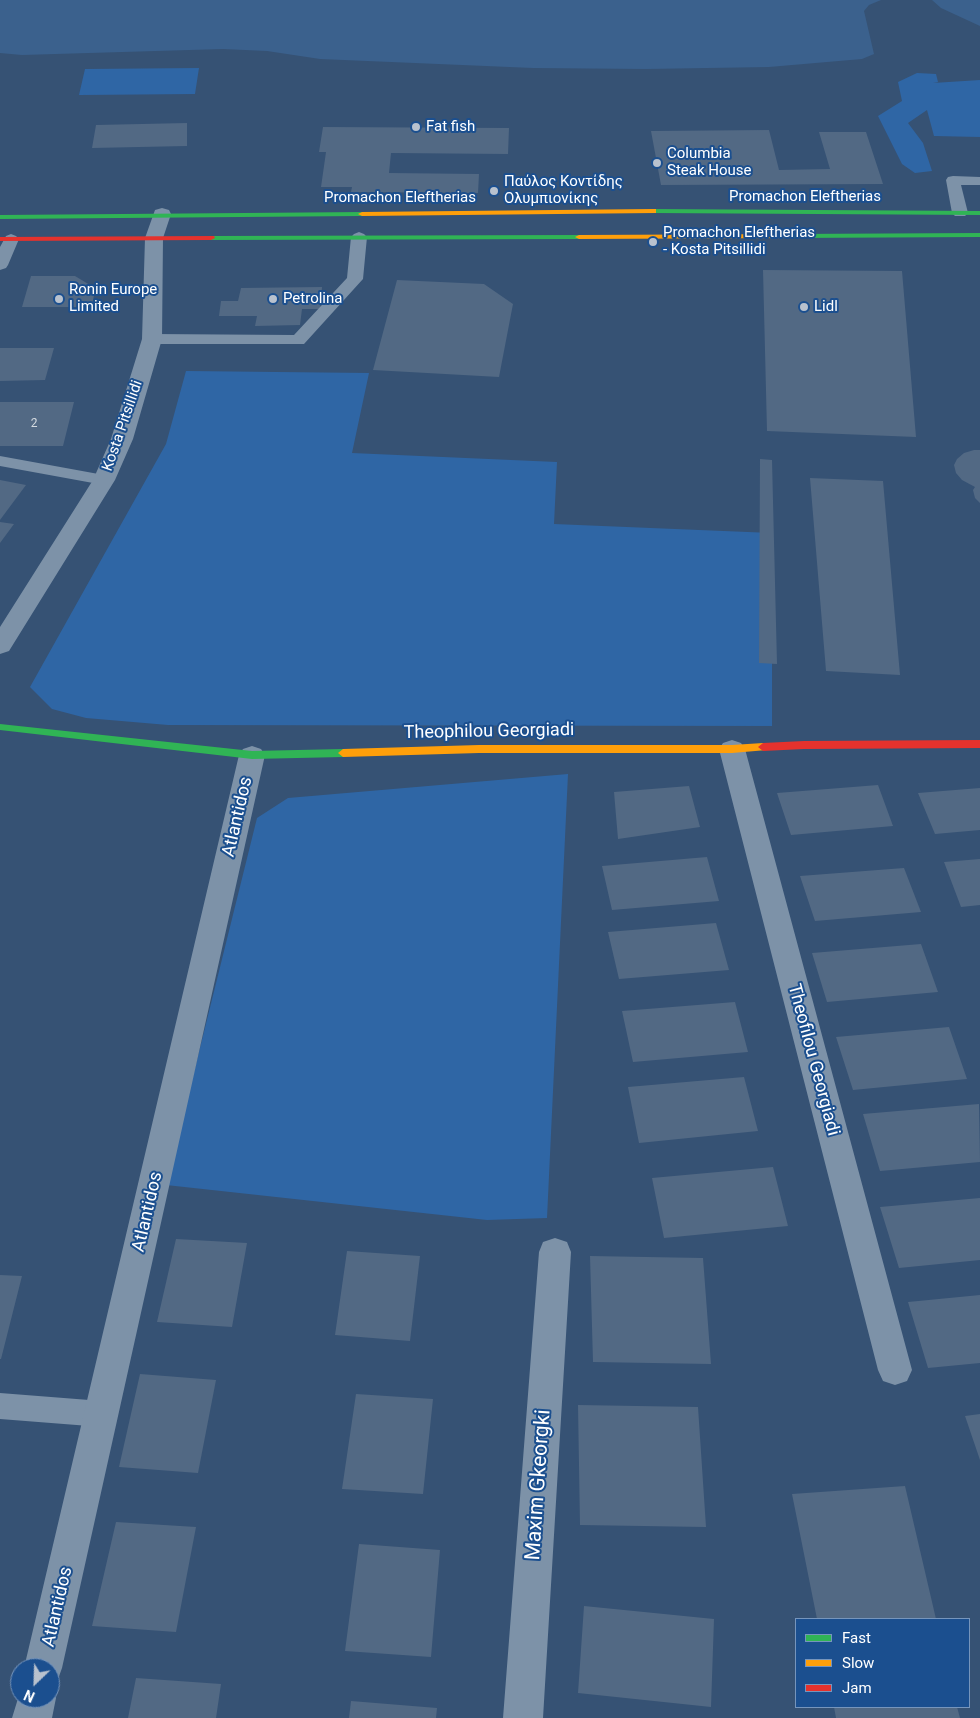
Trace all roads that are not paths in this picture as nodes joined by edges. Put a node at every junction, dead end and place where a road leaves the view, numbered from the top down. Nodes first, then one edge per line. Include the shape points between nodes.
1 (980, 181) edge
2 (960, 213) junction
3 (980, 213) edge
4 (162, 214) junction
5 (0, 217) edge
6 (980, 235) edge
7 (359, 237) junction
8 (154, 238) junction
9 (6, 239) edge
10 (0, 265) edge
11 (152, 339) junction
12 (0, 462) edge
13 (104, 480) junction
14 (0, 646) edge
15 (0, 727) edge
16 (980, 744) edge
17 (732, 749) junction
18 (252, 756) junction
19 (555, 1252) dead end
20 (895, 1370) dead end
21 (0, 1406) edge
22 (102, 1414) junction
23 (46, 1658) edge
24 (523, 1718) edge

1 - 2 lane via 953,180
2 - 3 main road, Promachon Eleftherias
2 - 4 main road, Promachon Eleftherias
4 - 5 main road, Promachon Eleftherias
4 - 8 street, Kosta Pitsillidi
6 - 7 main road
7 - 8 main road
7 - 11 lane via 355,280 298,340
8 - 9 main road
8 - 11 street, Kosta Pitsillidi
9 - 10 lane
11 - 13 street, Kosta Pitsillidi via 122,439
12 - 13 lane
13 - 14 street, Kosta Pitsillidi
15 - 18 main road, Theophilou Georgiadi
16 - 17 main road, Theophilou Georgiadi via 804,745
17 - 18 main road, Theophilou Georgiadi via 585,748
17 - 20 street, Theofilou Georgiadi
18 - 22 street, Atlantidos
19 - 24 street, Maxim Gkeorgki
21 - 22 lane
22 - 23 street, Atlantidos

